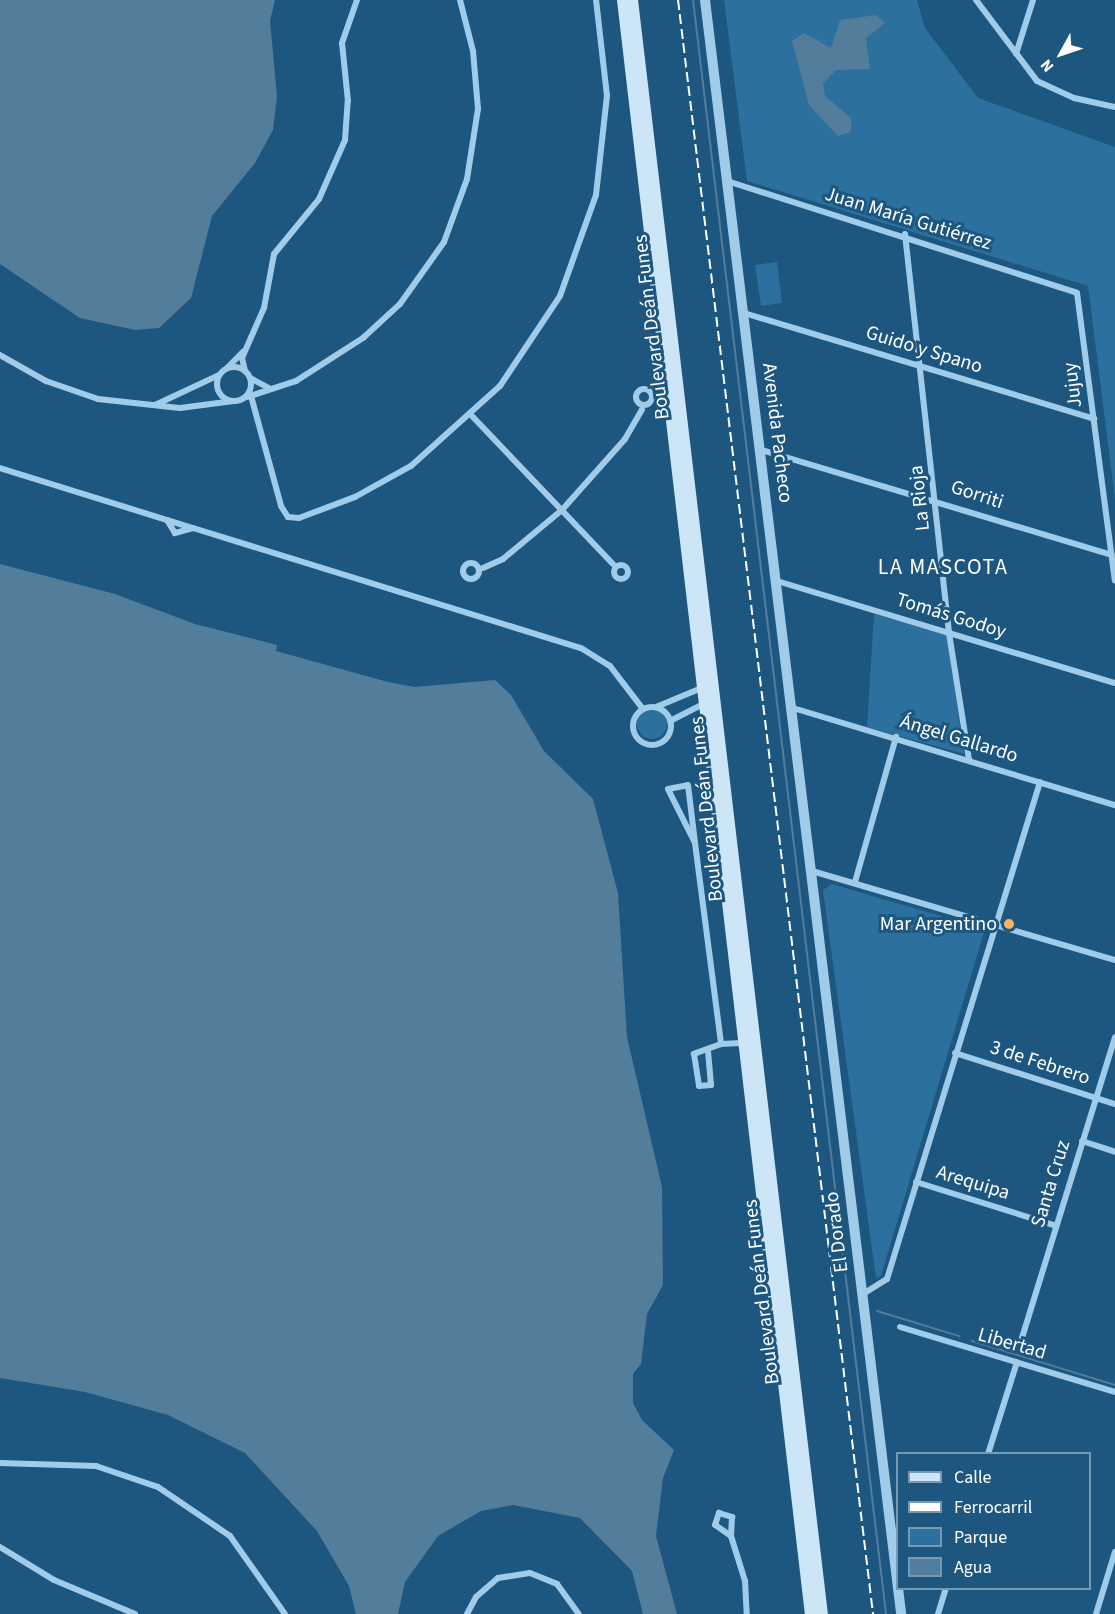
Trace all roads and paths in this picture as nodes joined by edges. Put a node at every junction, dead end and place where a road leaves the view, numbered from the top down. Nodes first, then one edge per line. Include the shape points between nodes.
1 (357, 0) edge
2 (460, 0) edge
3 (596, 0) edge
4 (623, 0) edge
5 (632, 0) edge
6 (705, 0) edge
7 (976, 0) edge
8 (1033, 0) edge
9 (1016, 54) junction
10 (1115, 107) edge
11 (727, 181) junction
12 (905, 234) junction
13 (1077, 293) joint
14 (744, 313) junction
15 (245, 349) junction
16 (0, 355) edge
17 (921, 367) junction
18 (226, 369) junction
19 (245, 371) junction
20 (219, 375) junction
21 (250, 378) junction
22 (273, 389) junction
23 (247, 397) junction
24 (234, 401) junction
25 (151, 406) junction
26 (642, 409) dead end
27 (472, 416) junction
28 (1094, 419) junction
29 (762, 450) junction
30 (0, 468) edge
31 (938, 500) junction
32 (562, 510) junction
33 (167, 520) junction
34 (193, 528) junction
35 (1112, 555) junction
36 (613, 564) dead end
37 (483, 568) dead end
38 (1115, 581) edge
39 (777, 582) junction
40 (949, 633) junction
41 (1115, 683) edge
42 (708, 686) junction
43 (709, 702) junction
44 (656, 707) junction
45 (793, 708) junction
46 (642, 709) junction
47 (670, 721) junction
48 (896, 737) junction
49 (969, 759) junction
50 (1040, 782) junction
51 (1115, 805) edge
52 (695, 843) junction
53 (812, 872) junction
54 (855, 882) junction
55 (994, 925) junction
56 (1115, 960) edge
57 (1115, 1036) edge
58 (741, 1042) junction
59 (721, 1044) junction
60 (708, 1053) junction
61 (955, 1053) junction
62 (1095, 1098) junction
63 (1115, 1104) edge
64 (1082, 1141) junction
65 (1115, 1152) edge
66 (916, 1182) junction
67 (1056, 1226) junction
68 (863, 1294) junction
69 (900, 1328) dead end
70 (1021, 1341) dead end
71 (1017, 1362) junction
72 (1115, 1392) edge
73 (989, 1452) edge
74 (0, 1463) edge
75 (731, 1536) dead end
76 (0, 1547) edge
77 (1115, 1552) edge
78 (896, 1571) edge
79 (898, 1590) edge
80 (945, 1590) edge
81 (135, 1614) edge
82 (285, 1614) edge
83 (467, 1614) edge
84 (579, 1614) edge
85 (747, 1614) edge
86 (812, 1614) edge
87 (822, 1614) edge
88 (901, 1614) edge
89 (938, 1614) edge
90 (1095, 1614) edge

1 - 15 street via 342,43 348,101 339,157 319,199 274,254 264,308
2 - 22 street via 477,81 477,120 467,179 444,242 384,321 327,364
3 - 27 street via 605,64 606,125 589,224 544,326
4 - 42 main road, Boulevard Deán Funes
5 - 42 main road, Boulevard Deán Funes
6 - 11 street, Avenida Pacheco
7 - 9 street
8 - 9 street
9 - 10 street via 1050,88
11 - 12 street, Juan María Gutiérrez
11 - 14 street, Avenida Pacheco
12 - 13 street, Juan María Gutiérrez
12 - 17 street, La Rioja
13 - 28 street, Jujuy
14 - 17 street, Guido y Spano
14 - 29 street, Avenida Pacheco
15 - 18 street
15 - 19 street
16 - 25 street via 77,393
17 - 28 street, Guido y Spano
17 - 31 street, La Rioja
18 - 19 street
18 - 20 street
19 - 21 street
20 - 24 street via 221,394
20 - 25 street
21 - 22 street
21 - 23 street
22 - 23 street
23 - 24 street
23 - 27 street via 281,506 293,519 386,481
24 - 25 street via 193,408
26 - 32 street via 625,439
27 - 32 street
28 - 35 street, Jujuy
29 - 31 street, Gorriti
29 - 39 street, Avenida Pacheco
30 - 33 street
31 - 35 street, Gorriti
31 - 40 street, La Rioja
32 - 36 street
32 - 37 street via 503,559
33 - 34 street
33 - 34 street via 175,533
34 - 46 street via 581,648 623,679
35 - 38 street, Jujuy
39 - 40 street, Tomás Godoy
39 - 45 street, Avenida Pacheco
40 - 41 street, Tomás Godoy
40 - 49 street, La Rioja
42 - 43 main road, Boulevard Deán Funes
42 - 44 street
43 - 47 street
43 - 58 main road, Boulevard Deán Funes
43 - 87 main road, Boulevard Deán Funes
44 - 46 street
44 - 47 street
45 - 48 street, Ángel Gallardo
45 - 53 street, Avenida Pacheco
46 - 47 street via 633,725 641,742 654,746 666,740
48 - 49 street, Ángel Gallardo
48 - 54 street
49 - 50 street, Ángel Gallardo
50 - 51 street, Ángel Gallardo
50 - 55 street
52 - 52 street via 686,825 668,789 688,785
52 - 59 street
53 - 54 street
53 - 68 street, El Dorado
54 - 55 street
55 - 56 street
55 - 61 street
57 - 62 street, Santa Cruz
58 - 59 street
58 - 86 main road, Boulevard Deán Funes
59 - 60 street
60 - 60 street via 694,1054 699,1086 711,1085
61 - 62 street, 3 de Febrero
61 - 66 street
62 - 63 street, 3 de Febrero
62 - 64 street, Santa Cruz
64 - 65 street
64 - 67 street, Santa Cruz
66 - 67 street, Arequipa
66 - 68 street via 887,1279
67 - 70 street, Santa Cruz
68 - 78 street, El Dorado
69 - 71 street, Libertad
71 - 72 street, Libertad
71 - 73 street
74 - 82 street via 96,1466 158,1486 230,1536
75 - 85 street via 745,1581
76 - 81 street via 54,1580
77 - 90 street
79 - 88 street, El Dorado
80 - 89 street
83 - 84 street via 476,1597 498,1578 530,1573 557,1584

